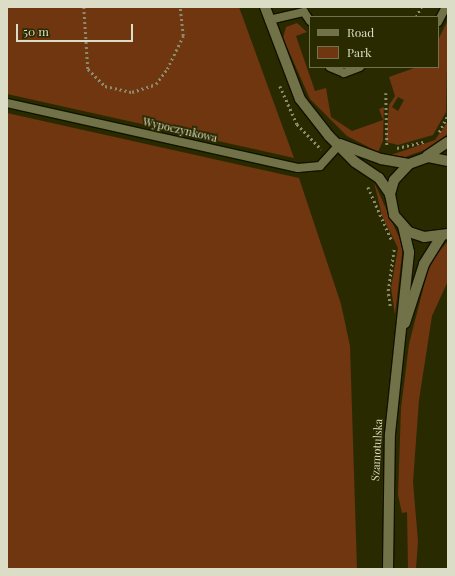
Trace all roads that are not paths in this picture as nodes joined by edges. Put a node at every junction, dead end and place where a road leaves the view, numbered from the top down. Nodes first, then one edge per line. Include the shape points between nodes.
1 (265, 7) edge
2 (446, 7) edge
3 (269, 20) junction
4 (309, 20) edge
5 (439, 20) edge
6 (332, 68) edge
7 (357, 68) edge
8 (7, 104) edge
9 (448, 142) edge
10 (340, 144) junction
11 (421, 158) junction
12 (448, 161) edge
13 (409, 164) junction
14 (390, 194) junction
15 (403, 227) junction
16 (444, 235) edge
17 (402, 332) junction
18 (388, 569) edge

1 - 3 street
2 - 5 lane
3 - 4 lane via 304,12
3 - 10 street via 300,99
6 - 7 lane via 344,73
8 - 10 lane, Wypoczynkowa via 298,168 320,166
9 - 11 street
10 - 13 street via 381,159
10 - 14 street via 355,162 385,183
11 - 12 street
11 - 13 street
13 - 14 street via 394,180
14 - 15 street, Szamotulska via 394,215
15 - 16 street via 416,235
15 - 17 street, Szamotulska via 409,244
16 - 17 street, Szamotulska via 424,264
17 - 18 street, Szamotulska via 389,447

